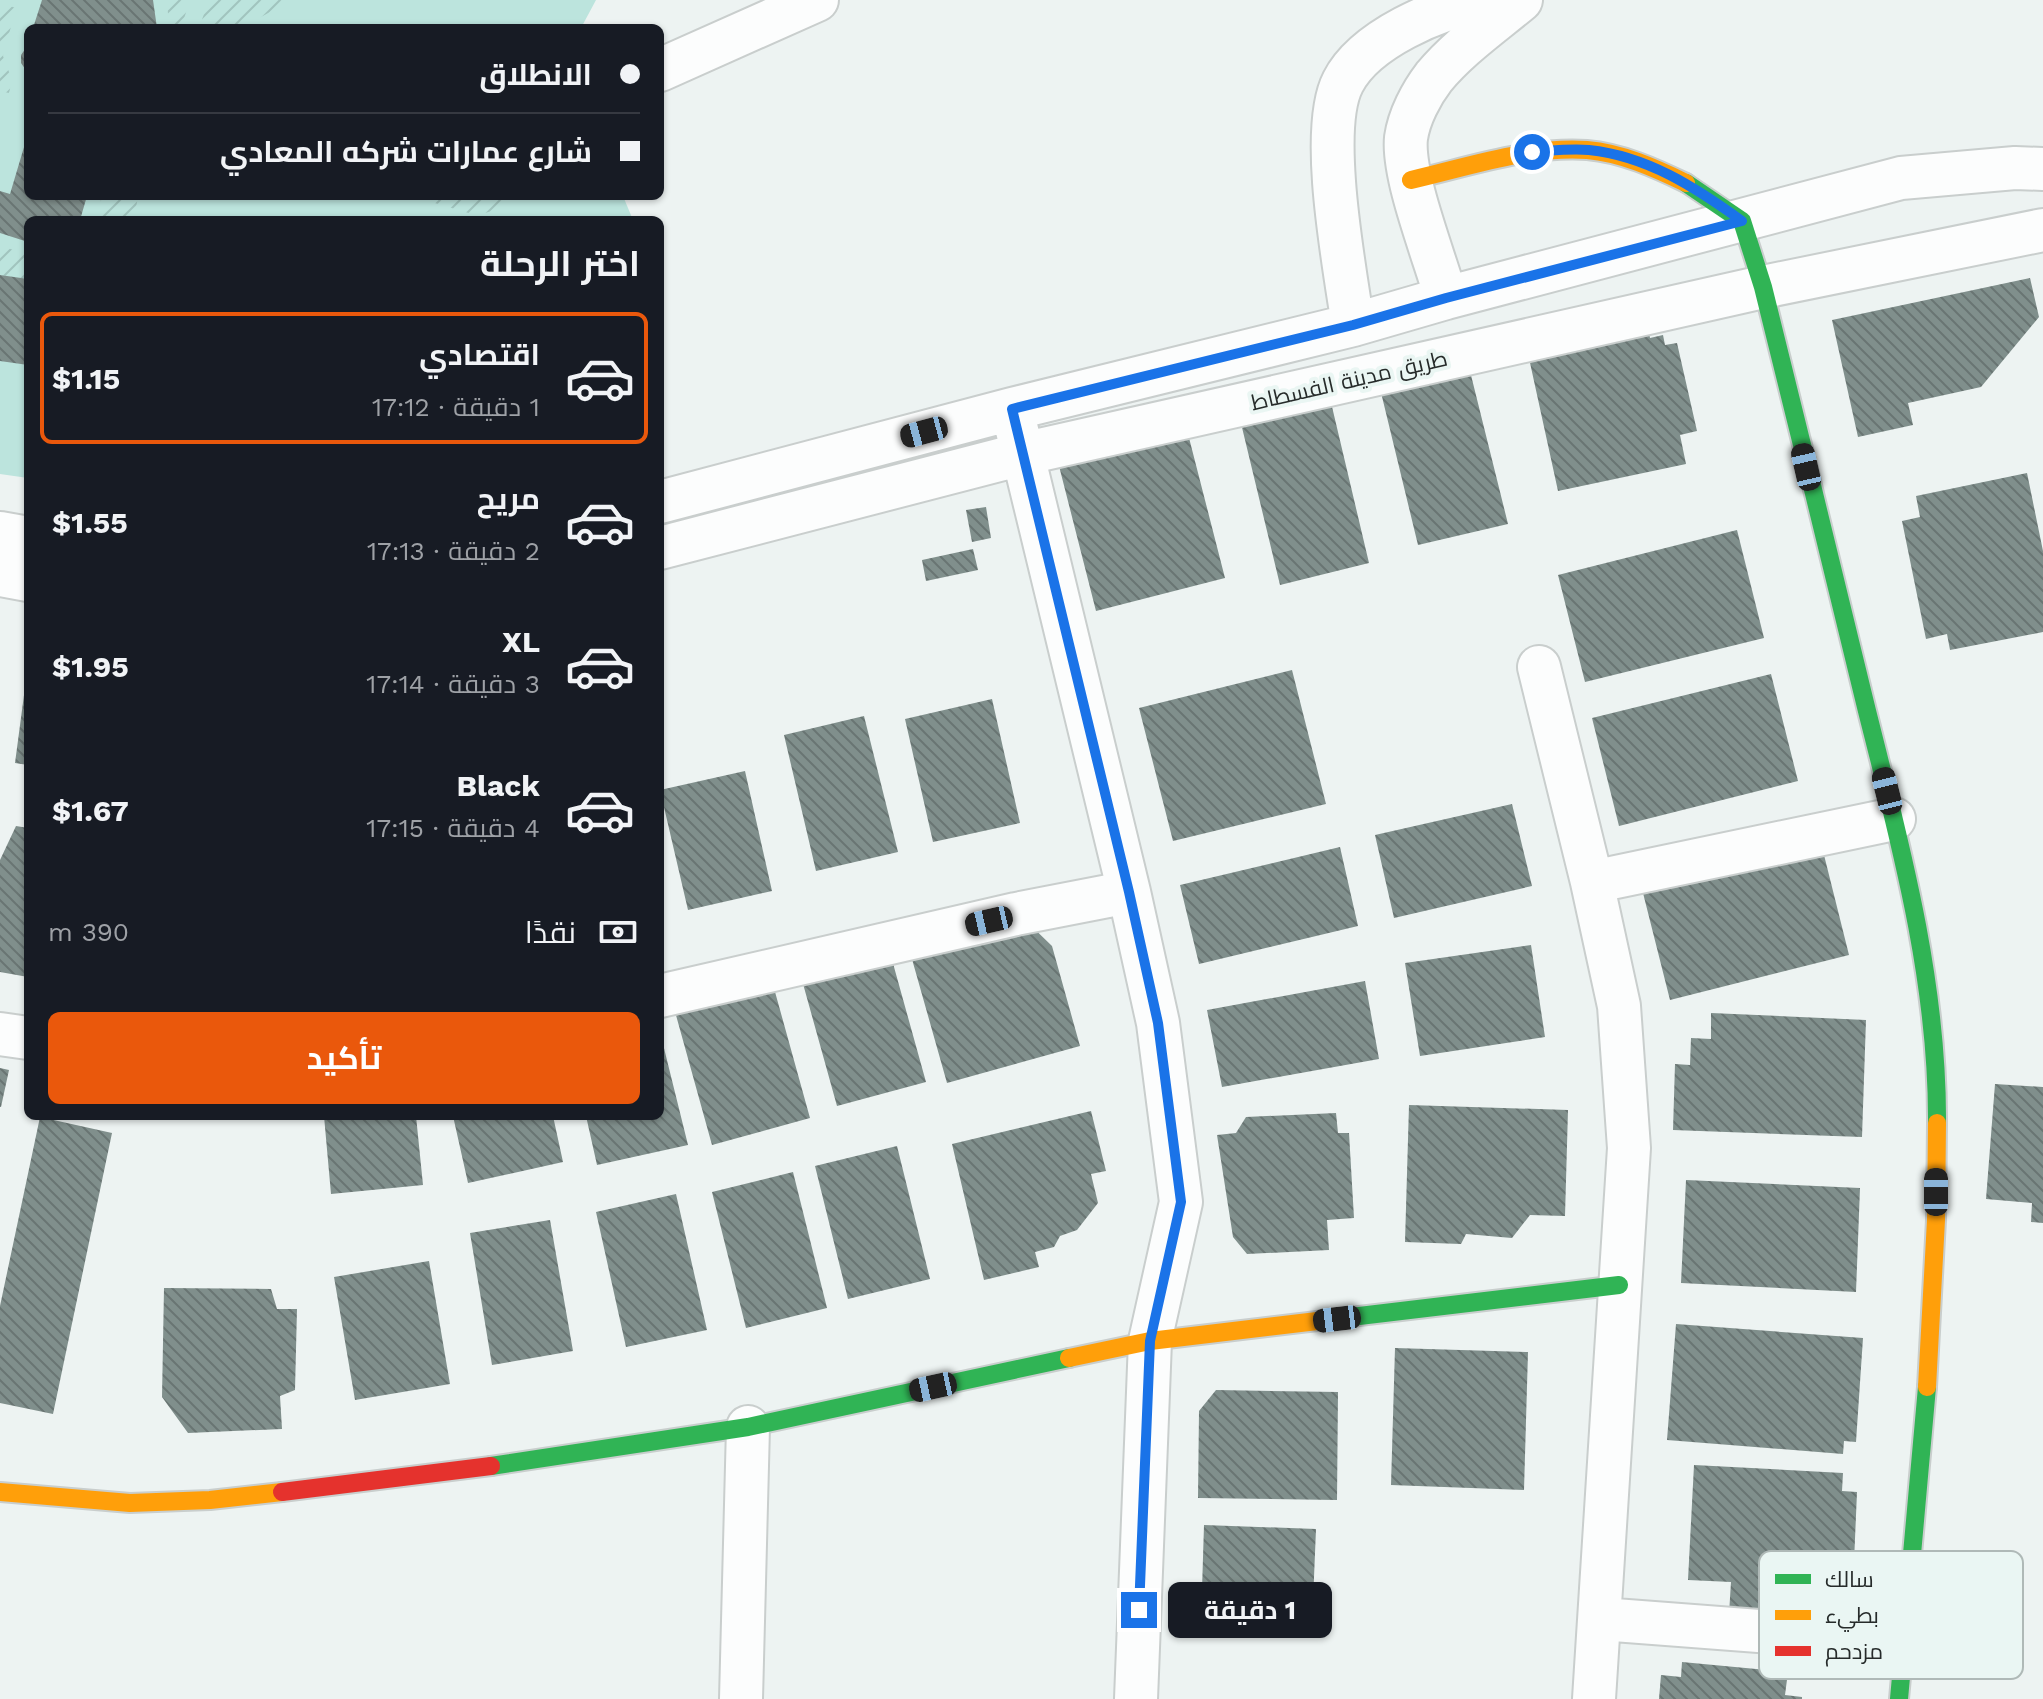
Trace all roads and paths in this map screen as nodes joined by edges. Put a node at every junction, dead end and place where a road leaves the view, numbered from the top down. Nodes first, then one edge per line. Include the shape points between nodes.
1 (817, 0) edge
2 (1483, 0) edge
3 (1521, 0) edge
4 (664, 68) edge
5 (2043, 169) edge
6 (1411, 180) junction
7 (1742, 221) junction
8 (2043, 230) edge
9 (1763, 287) junction
10 (1446, 298) junction
11 (1353, 325) junction
12 (1012, 409) junction
13 (1022, 454) junction
14 (664, 501) edge
15 (0, 533) edge
16 (24, 537) edge
17 (664, 547) edge
18 (0, 575) edge
19 (24, 579) edge
20 (1539, 667) dead end
21 (1894, 819) junction
22 (1592, 882) junction
23 (1129, 892) junction
24 (664, 995) edge
25 (0, 1034) edge
26 (24, 1037) edge
27 (1619, 1285) junction
28 (1150, 1341) junction
29 (748, 1427) junction
30 (0, 1492) edge
31 (1912, 1551) edge
32 (1601, 1619) junction
33 (1759, 1631) edge
34 (1900, 1679) edge
35 (741, 1699) edge
36 (1136, 1699) edge
37 (1594, 1699) edge
38 (1899, 1699) edge

1 - 4 street
2 - 11 street via 1460,4 1391,36 1356,63 1343,82 1336,103 1334,163
3 - 6 street via 1455,55 1417,102 1406,135
5 - 7 street via 1901,178
6 - 7 street via 1532,152 1588,150 1645,163 1698,189
6 - 10 street
7 - 9 street
7 - 10 street
8 - 9 street, طريق مدينة الفسطاط
9 - 13 street, طريق مدينة الفسطاط
9 - 21 street
10 - 11 street
11 - 12 street
12 - 13 street
12 - 14 street
13 - 17 street, طريق مدينة الفسطاط
13 - 23 street
15 - 16 street
18 - 19 street
20 - 22 street
21 - 22 street
21 - 31 street via 1921,949 1937,1079 1930,1354
22 - 27 street via 1619,1006 1628,1132
23 - 24 street
23 - 28 street via 1158,1023 1181,1202
25 - 26 street
27 - 28 street
27 - 32 street
28 - 29 street
28 - 36 street
29 - 30 street via 465,1470 210,1500 130,1503
29 - 35 street
32 - 33 street
32 - 37 street
34 - 38 street

